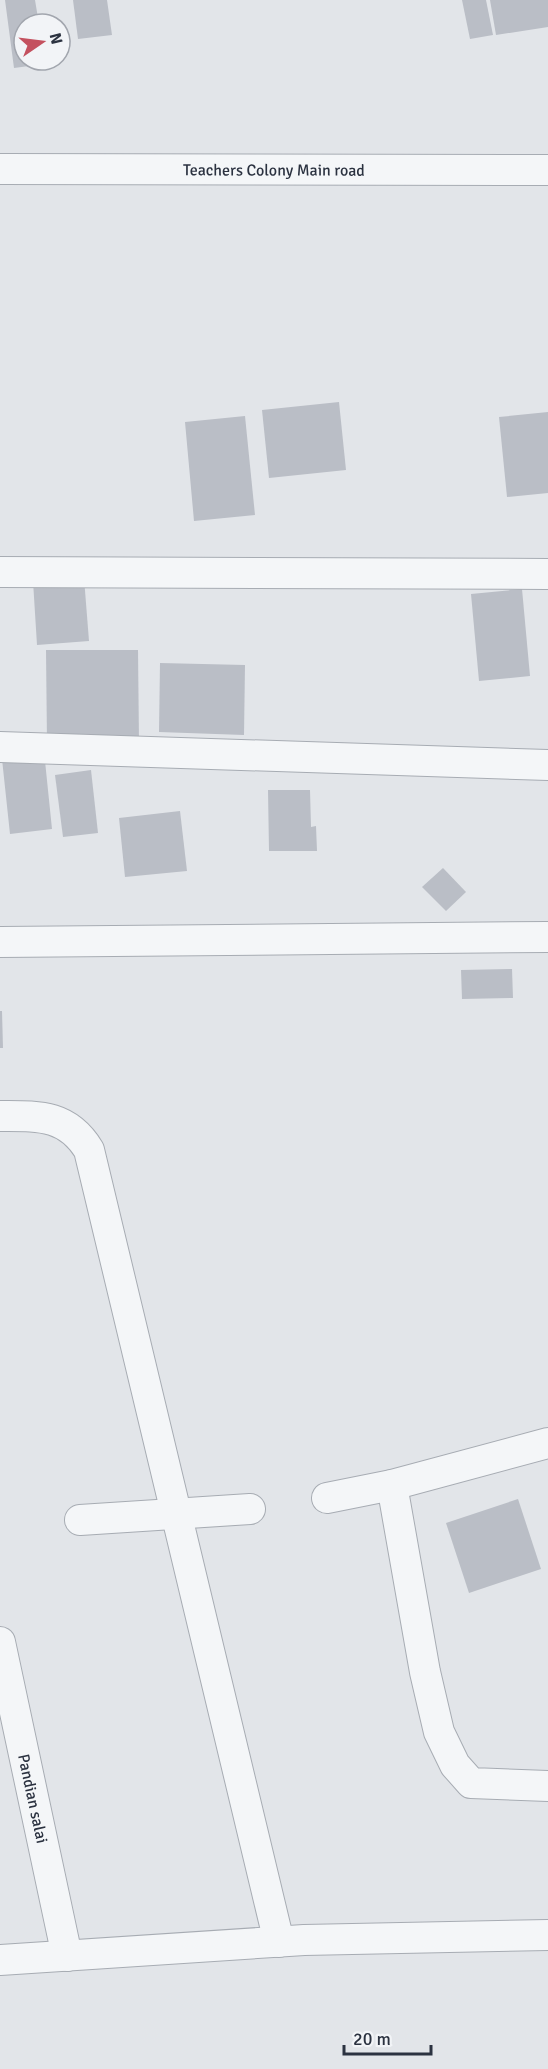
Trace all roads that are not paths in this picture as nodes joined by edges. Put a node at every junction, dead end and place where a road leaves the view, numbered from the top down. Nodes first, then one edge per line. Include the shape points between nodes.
1 (0, 169) edge
2 (548, 170) edge
3 (0, 573) edge
4 (548, 574) edge
5 (0, 747) edge
6 (548, 765) edge
7 (548, 937) edge
8 (0, 942) edge
9 (0, 1116) edge
10 (548, 1443) edge
11 (392, 1485) junction
12 (327, 1498) dead end
13 (249, 1509) dead end
14 (177, 1514) junction
15 (80, 1520) dead end
16 (0, 1642) edge
17 (548, 1786) edge
18 (548, 1935) edge
19 (279, 1942) junction
20 (67, 1956) junction
21 (0, 1960) edge

1 - 2 street, Teachers Colony Main road
3 - 4 street
5 - 6 street
7 - 8 street
9 - 14 street via 34,1116 60,1122 79,1134 89,1150
10 - 11 street
11 - 12 street
11 - 17 street via 425,1672 439,1732 455,1765 471,1784
13 - 14 street
14 - 15 street
14 - 19 street
16 - 20 street, Pandian salai
18 - 19 street
19 - 20 street
20 - 21 street

